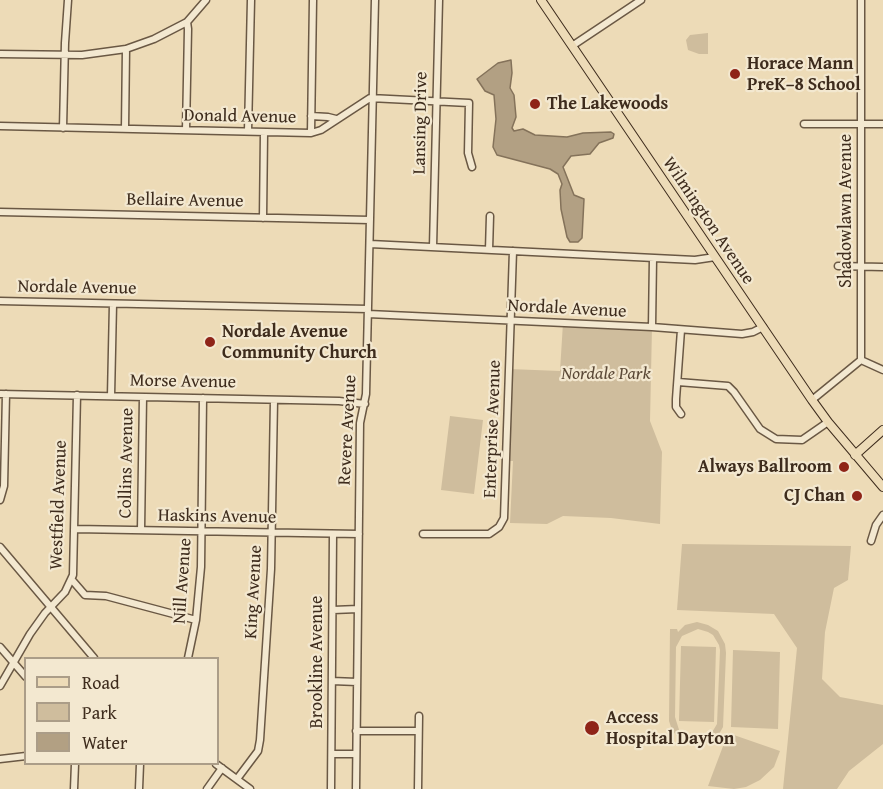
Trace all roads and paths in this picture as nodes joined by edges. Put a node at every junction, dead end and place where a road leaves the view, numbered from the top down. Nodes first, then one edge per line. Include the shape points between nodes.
1 (68, 0) edge
2 (206, 0) edge
3 (251, 0) edge
4 (313, 0) edge
5 (375, 0) edge
6 (439, 0) edge
7 (541, 0) edge
8 (641, 0) edge
9 (861, 0) edge
10 (187, 22) junction
11 (572, 46) junction
12 (126, 49) junction
13 (0, 54) edge
14 (64, 56) junction
15 (374, 99) junction
16 (436, 102) junction
17 (311, 116) junction
18 (336, 119) junction
19 (804, 124) dead end
20 (861, 124) junction
21 (883, 124) edge
22 (0, 126) edge
23 (63, 128) junction
24 (125, 129) junction
25 (186, 130) junction
26 (248, 131) junction
27 (264, 133) junction
28 (311, 133) junction
29 (472, 167) dead end
30 (0, 213) edge
31 (490, 216) dead end
32 (263, 218) junction
33 (370, 220) junction
34 (370, 244) junction
35 (433, 247) junction
36 (489, 250) junction
37 (513, 251) junction
38 (715, 257) junction
39 (653, 258) junction
40 (838, 266) dead end
41 (861, 266) junction
42 (883, 267) edge
43 (0, 301) edge
44 (112, 304) junction
45 (368, 312) junction
46 (511, 321) junction
47 (652, 327) junction
48 (762, 327) junction
49 (681, 330) junction
50 (861, 360) junction
51 (883, 370) edge
52 (678, 381) junction
53 (3, 394) edge
54 (77, 395) junction
55 (111, 396) junction
56 (143, 397) junction
57 (203, 398) junction
58 (274, 400) junction
59 (812, 400) junction
60 (365, 404) junction
61 (681, 414) dead end
62 (828, 423) junction
63 (883, 430) edge
64 (855, 455) junction
65 (883, 487) edge
66 (0, 500) edge
67 (883, 515) edge
68 (75, 529) junction
69 (141, 530) junction
70 (201, 531) junction
71 (273, 532) junction
72 (359, 534) junction
73 (423, 534) dead end
74 (333, 535) junction
75 (871, 541) dead end
76 (0, 547) edge
77 (72, 580) junction
78 (50, 607) junction
79 (358, 609) junction
80 (333, 610) junction
81 (196, 620) junction
82 (0, 647) edge
83 (93, 657) edge
84 (188, 657) edge
85 (13, 662) junction
86 (24, 676) edge
87 (332, 681) junction
88 (357, 682) junction
89 (0, 686) edge
90 (419, 716) dead end
91 (356, 730) junction
92 (418, 731) junction
93 (332, 754) junction
94 (356, 754) junction
95 (24, 756) edge
96 (0, 759) edge
97 (75, 765) edge
98 (140, 765) edge
99 (219, 766) edge
100 (237, 779) junction
101 (75, 789) edge
102 (140, 789) edge
103 (207, 789) edge
104 (250, 789) edge
105 (331, 789) edge
106 (356, 789) edge
107 (418, 789) edge

1 - 14 street
2 - 10 street
3 - 26 street
4 - 17 street
5 - 15 street, Revere Avenue
6 - 16 street, Lansing Drive
7 - 11 main road, Wilmington Avenue
8 - 11 street
9 - 20 street, Shadowlawn Avenue
10 - 12 street
10 - 25 street
11 - 38 main road, Wilmington Avenue
12 - 14 street
12 - 24 street
13 - 14 street
14 - 23 street
15 - 16 street, Donald Avenue
15 - 18 street, Donald Avenue
15 - 33 street, Revere Avenue
16 - 29 street, Donald Avenue via 469,103 468,153
16 - 35 street, Lansing Drive
17 - 18 street
17 - 28 street
18 - 28 street, Donald Avenue
19 - 20 street
20 - 21 street
20 - 41 street, Shadowlawn Avenue
22 - 23 street, Donald Avenue
23 - 24 street, Donald Avenue
24 - 25 street, Donald Avenue
25 - 26 street, Donald Avenue
26 - 27 street, Donald Avenue
27 - 28 street, Donald Avenue
27 - 32 street
30 - 32 street, Bellaire Avenue
31 - 36 street
32 - 33 street, Bellaire Avenue
33 - 34 street, Revere Avenue
34 - 35 street
34 - 45 street, Revere Avenue
35 - 36 street
36 - 37 street
37 - 39 street
37 - 46 street, Enterprise Avenue
38 - 39 street
38 - 48 main road, Wilmington Avenue
39 - 47 street
40 - 41 street
41 - 42 street
41 - 50 street, Shadowlawn Avenue
43 - 44 street, Nordale Avenue
44 - 45 street, Nordale Avenue
44 - 55 street
45 - 46 street, Nordale Avenue
45 - 60 street, Revere Avenue
46 - 47 street, Nordale Avenue
46 - 73 street, Enterprise Avenue via 504,518 489,534
47 - 49 street, Nordale Avenue
48 - 49 street, Nordale Avenue via 742,334
48 - 59 main road, Wilmington Avenue
49 - 52 street
50 - 51 street
50 - 59 street
52 - 61 street via 676,407
52 - 62 street via 728,387 760,429 776,439 802,440
53 - 54 street, Morse Avenue
53 - 66 street via 4,486
54 - 55 street, Morse Avenue
54 - 68 street, Westfield Avenue
55 - 56 street, Morse Avenue
56 - 57 street, Morse Avenue
56 - 69 street, Collins Avenue
57 - 58 street, Morse Avenue
57 - 70 street, Nill Avenue
58 - 60 street, Morse Avenue
58 - 71 street, King Avenue
59 - 62 main road, Wilmington Avenue
60 - 72 street, Revere Avenue via 360,423
62 - 64 main road, Wilmington Avenue
63 - 64 main road
64 - 65 main road, Wilmington Avenue
67 - 75 street
68 - 69 street, Haskins Avenue
68 - 77 street, Westfield Avenue
69 - 70 street, Haskins Avenue
70 - 71 street, Haskins Avenue
70 - 81 street, Nill Avenue
71 - 74 street, Haskins Avenue
71 - 100 street, King Avenue via 259,747
72 - 74 street, Haskins Avenue
72 - 79 street, Revere Avenue
74 - 80 street, Brookline Avenue
76 - 78 street
77 - 78 street, Westfield Avenue
77 - 81 street via 85,595 106,596
78 - 83 street
78 - 85 street, Westfield Avenue
79 - 80 street
79 - 88 street, Revere Avenue
80 - 87 street, Brookline Avenue
81 - 84 street, Nill Avenue
82 - 85 street
85 - 86 street
85 - 89 street, Westfield Avenue
87 - 88 street
87 - 93 street, Brookline Avenue
88 - 91 street, Revere Avenue
90 - 92 street
91 - 92 street
91 - 94 street, Revere Avenue
92 - 107 street
93 - 94 street
93 - 105 street, Brookline Avenue
94 - 106 street, Revere Avenue
95 - 96 street
97 - 101 street
98 - 102 street
99 - 100 street
99 - 103 street
100 - 104 street

